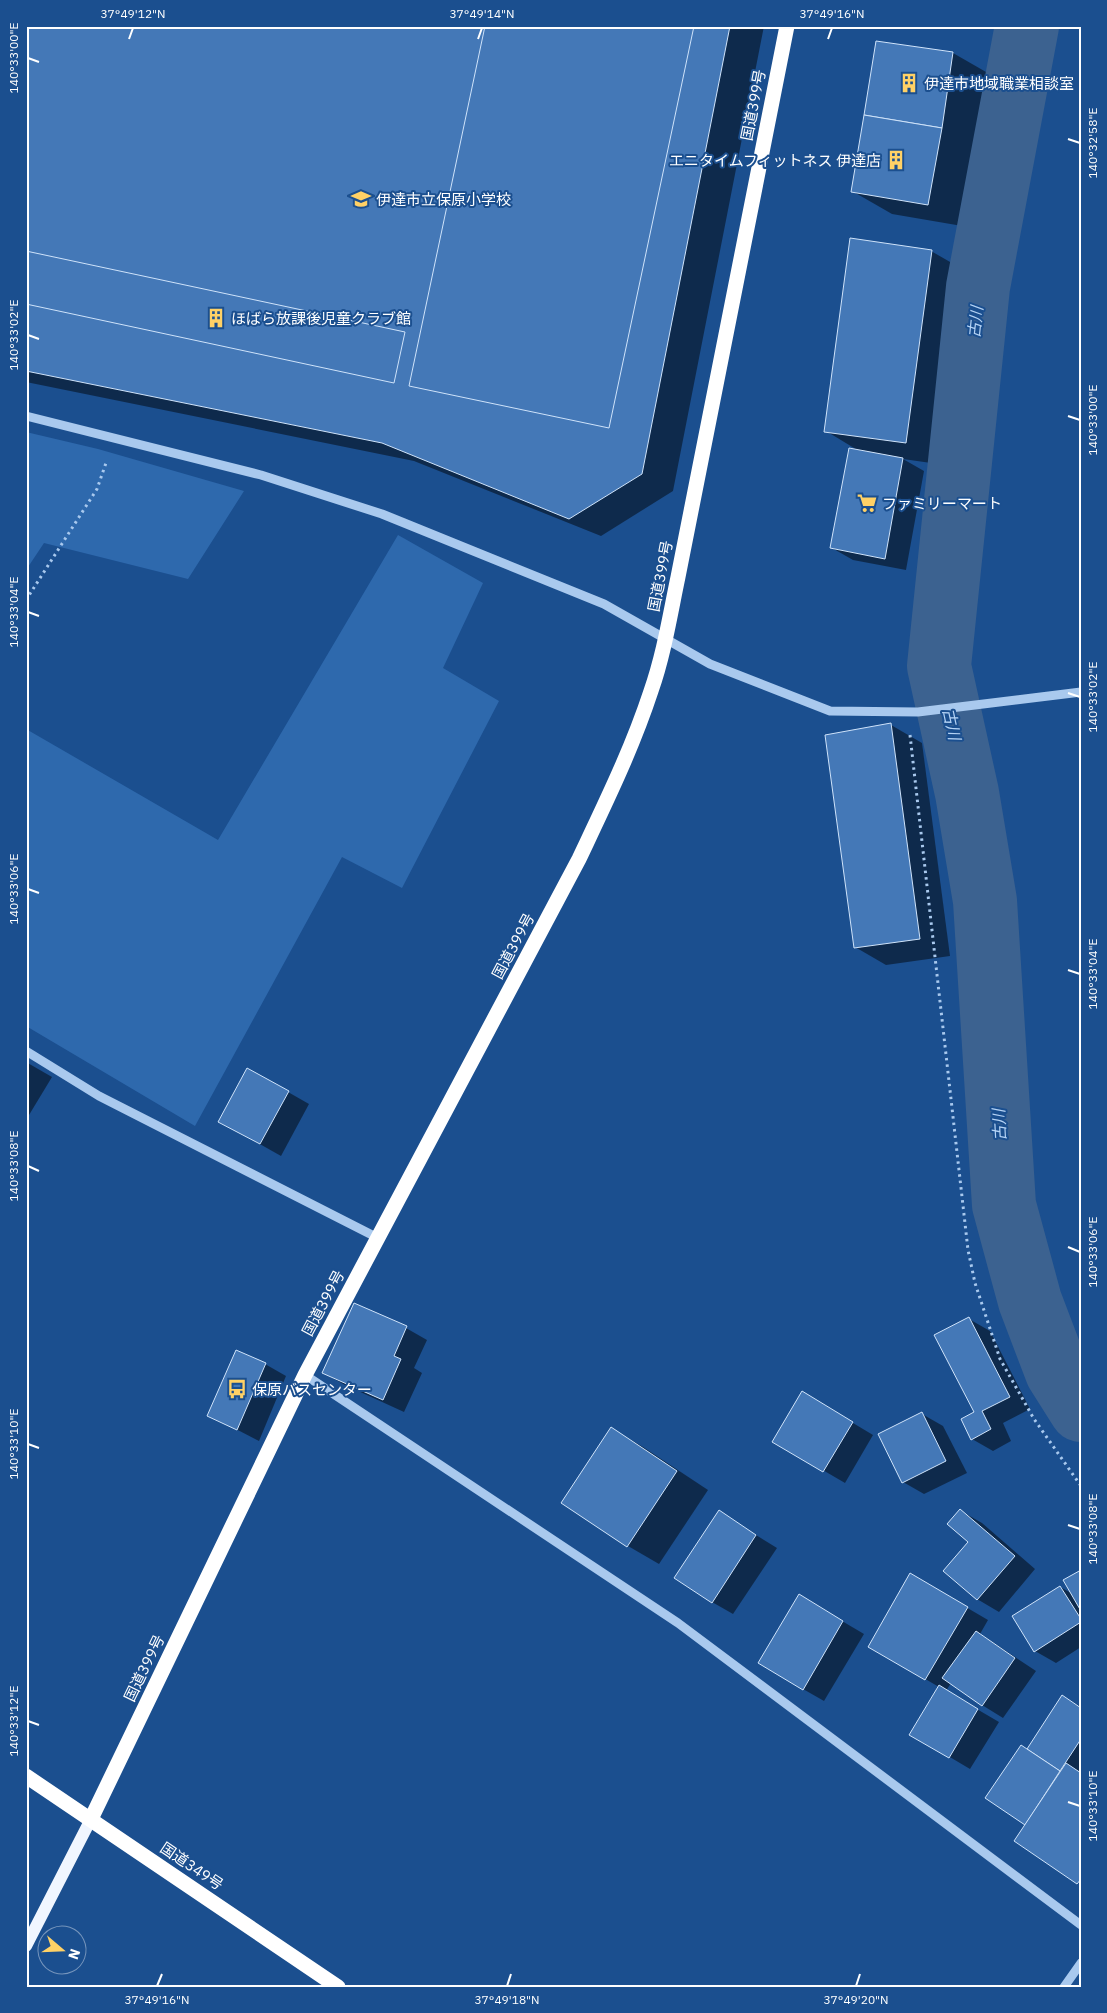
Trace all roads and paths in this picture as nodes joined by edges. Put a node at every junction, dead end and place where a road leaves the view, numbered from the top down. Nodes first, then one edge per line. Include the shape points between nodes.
1 (787, 26) edge
2 (26, 416) edge
3 (115, 438) junction
4 (26, 600) edge
5 (665, 639) junction
6 (1081, 692) edge
7 (908, 712) junction
8 (26, 1051) edge
9 (378, 1238) junction
10 (305, 1375) junction
11 (1081, 1486) edge
12 (26, 1776) edge
13 (91, 1819) junction
14 (1081, 1925) edge
15 (26, 1946) edge
16 (1081, 1963) edge
17 (338, 1987) edge
18 (1064, 1987) edge

1 - 5 highway, 国道399号
2 - 3 street
3 - 4 path via 97,488
3 - 5 street via 261,475 382,514 604,604
5 - 7 street via 710,664 830,711
5 - 9 highway, 国道399号 via 652,691 615,784
6 - 7 street
7 - 11 path via 968,1250 975,1283 1000,1359 1034,1418
8 - 9 street via 100,1096
9 - 10 highway, 国道399号
10 - 13 highway, 国道399号
10 - 14 street via 678,1623
12 - 13 highway, 国道349号
13 - 15 main road
13 - 17 highway, 国道349号
16 - 18 street

